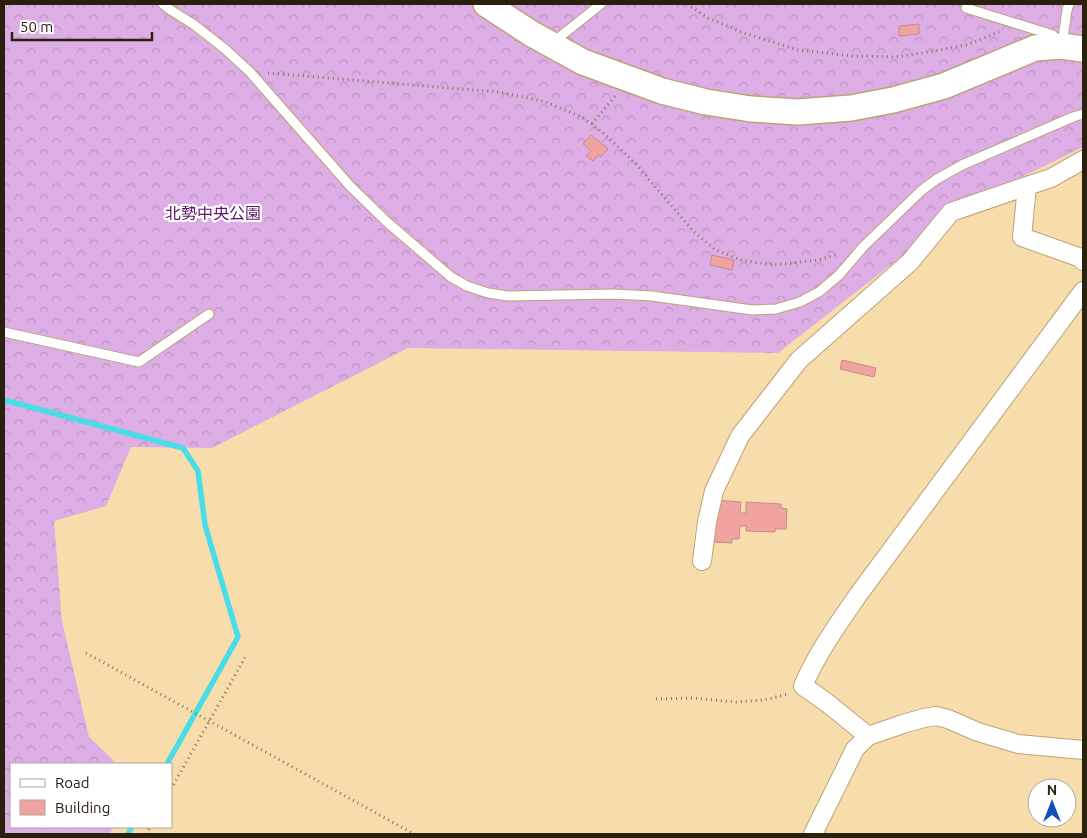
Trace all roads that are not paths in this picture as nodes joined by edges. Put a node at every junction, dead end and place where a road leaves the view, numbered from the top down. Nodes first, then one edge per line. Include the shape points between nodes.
1 (163, 4) edge
2 (486, 4) edge
3 (600, 4) edge
4 (969, 4) edge
5 (1068, 4) edge
6 (551, 44) junction
7 (1072, 48) edge
8 (1083, 114) edge
9 (1083, 160) edge
10 (1027, 186) junction
11 (1083, 261) edge
12 (1083, 291) edge
13 (209, 314) dead end
14 (4, 332) edge
15 (702, 561) dead end
16 (868, 736) junction
17 (1083, 750) edge
18 (813, 834) edge

1 - 8 lane via 200,29 250,72 350,186 451,277 467,286 508,296 652,296 752,310 776,309 800,302 819,292 839,275 922,190 937,179 962,165
2 - 6 street
3 - 6 lane
4 - 7 lane via 966,8 1054,35
5 - 7 lane via 1066,10
6 - 7 street via 583,62 662,91 751,110 798,112 851,108 893,100 944,86 1035,48
9 - 10 street via 1051,178
10 - 11 street via 1022,237
10 - 15 street via 950,212 910,262 800,360 740,436 714,491
12 - 16 street via 858,595 811,668 803,686
13 - 14 lane via 139,362
16 - 17 street via 936,716 1018,744
16 - 18 street via 855,749

